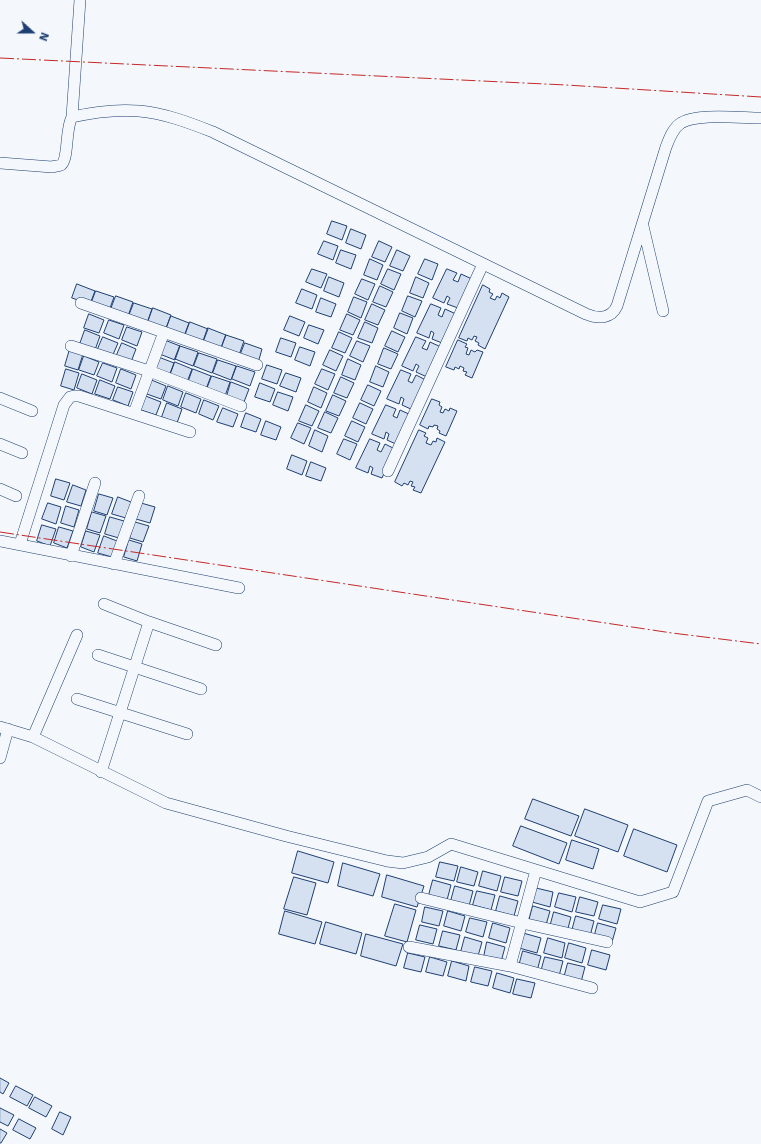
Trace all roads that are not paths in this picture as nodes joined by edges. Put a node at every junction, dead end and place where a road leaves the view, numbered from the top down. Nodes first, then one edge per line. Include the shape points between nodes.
1 (80, 0) edge
2 (72, 117) junction
3 (761, 118) edge
4 (0, 163) edge
5 (643, 224) junction
6 (483, 264) junction
7 (81, 304) dead end
8 (663, 311) dead end
9 (164, 332) junction
10 (71, 346) dead end
11 (257, 365) dead end
12 (149, 371) junction
13 (0, 398) edge
14 (241, 406) dead end
15 (32, 411) dead end
16 (134, 413) junction
17 (190, 432) dead end
18 (0, 444) edge
19 (22, 453) dead end
20 (388, 471) dead end
21 (95, 484) dead end
22 (0, 489) edge
23 (16, 496) dead end
24 (139, 496) dead end
25 (0, 541) edge
26 (20, 544) junction
27 (71, 556) junction
28 (114, 564) junction
29 (239, 588) dead end
30 (104, 604) dead end
31 (149, 622) junction
32 (77, 635) dead end
33 (216, 645) dead end
34 (98, 655) dead end
35 (134, 666) junction
36 (201, 689) dead end
37 (77, 698) dead end
38 (120, 712) junction
39 (4, 728) edge
40 (187, 734) dead end
41 (33, 738) junction
42 (0, 758) edge
43 (101, 772) junction
44 (761, 796) edge
45 (536, 870) junction
46 (421, 898) dead end
47 (522, 923) junction
48 (607, 942) dead end
49 (409, 947) dead end
50 (510, 966) junction
51 (592, 988) dead end

1 - 2 street
2 - 4 street via 68,127 65,161 60,166
2 - 6 street via 100,111 122,110 175,118 213,132
3 - 5 street via 700,117 679,124 666,147
5 - 6 street via 617,306 610,316 593,317
5 - 8 street
6 - 20 street
7 - 9 street
9 - 11 street
9 - 12 street
10 - 12 street
12 - 14 street
12 - 16 street
13 - 15 street
16 - 17 street
16 - 26 street via 79,396 70,397 64,406
18 - 19 street
21 - 27 street
22 - 23 street
24 - 28 street
25 - 26 street
26 - 27 street
27 - 28 street
28 - 29 street
30 - 31 street
31 - 33 street
31 - 35 street
32 - 41 street
34 - 35 street
35 - 36 street
35 - 38 street
37 - 38 street
38 - 40 street
38 - 43 street
39 - 41 street
39 - 42 street
41 - 43 street
43 - 45 street via 166,804 387,861 404,863 428,857 451,844
44 - 45 street via 747,790 708,801 673,892 640,902
45 - 47 street
46 - 47 street
47 - 48 street
47 - 50 street
49 - 50 street
50 - 51 street

